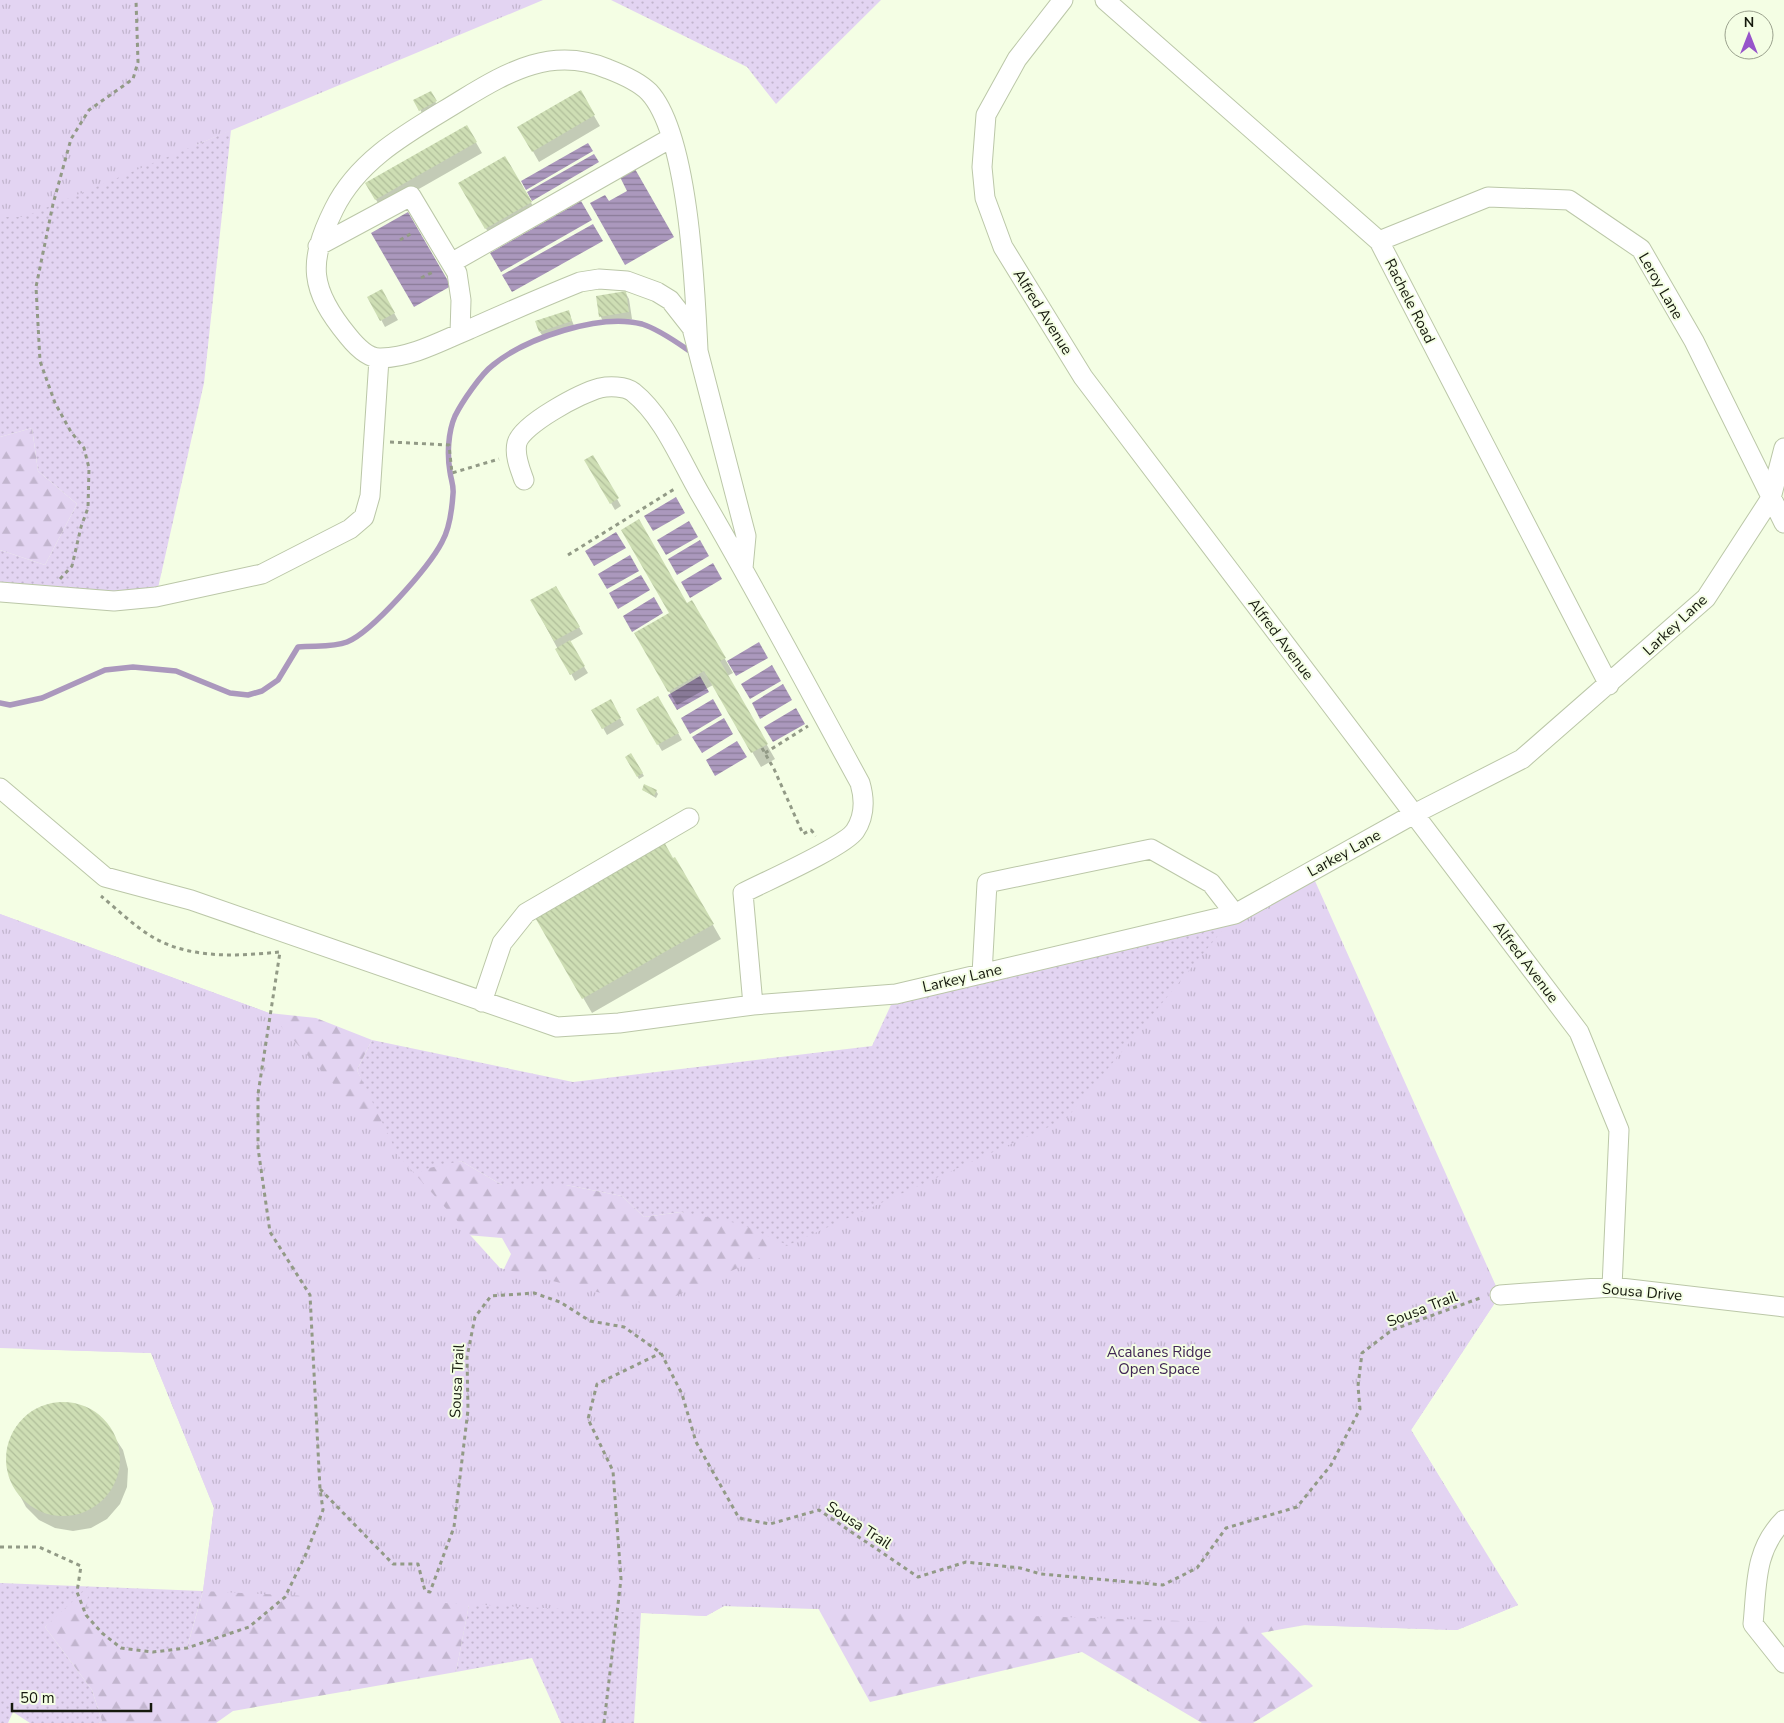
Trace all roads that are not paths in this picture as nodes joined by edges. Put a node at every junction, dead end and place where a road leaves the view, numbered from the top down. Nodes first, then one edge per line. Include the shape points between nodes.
1 (1063, 0) edge
2 (1104, 0) edge
3 (672, 138) junction
4 (1379, 241) junction
5 (318, 246) junction
6 (451, 263) junction
7 (460, 333) junction
8 (698, 350) junction
9 (379, 359) junction
10 (1784, 448) edge
11 (524, 480) dead end
12 (1771, 498) junction
13 (1784, 523) edge
14 (743, 568) junction
15 (0, 592) edge
16 (1609, 685) junction
17 (0, 788) edge
18 (1414, 814) junction
19 (689, 818) dead end
20 (1235, 914) junction
21 (982, 974) junction
22 (482, 1002) junction
23 (753, 1005) junction
24 (1612, 1287) junction
25 (1500, 1296) road end
26 (1784, 1307) edge
27 (1784, 1520) edge
28 (1784, 1663) edge

1 - 18 street, Alfred Avenue via 1017,59 986,115 982,167 985,198 1003,247 1083,376
2 - 4 street, Rachele Road
3 - 5 street via 665,117 648,92 622,74 592,62 558,59 524,66 491,82 400,138 354,175 334,208
3 - 6 street
3 - 8 street via 684,188
4 - 12 street, Leroy Lane via 1488,197 1569,200 1641,249 1694,341
4 - 16 street, Rachele Road
5 - 6 street via 411,196
5 - 9 street via 316,284 327,310 358,348
6 - 7 street via 457,273 461,300
7 - 8 street via 580,282 599,279 628,281 670,300 692,328
7 - 9 street via 419,352
8 - 14 street via 746,536
9 - 15 street via 370,496 364,517 350,529 262,574 156,597 114,601
10 - 12 street, Larkey Lane
11 - 14 street via 516,444 524,430 537,419 600,388 631,390 652,411
12 - 13 street, Leroy Lane
12 - 16 street, Larkey Lane via 1706,598
14 - 23 street via 860,783 865,801 854,832 743,893
16 - 18 street, Larkey Lane via 1522,759
17 - 22 street, Larkey Lane via 105,877 191,900
18 - 20 street, Larkey Lane
18 - 24 street, Alfred Avenue via 1579,1032 1619,1130
19 - 22 street via 526,913 502,944
20 - 21 street, Larkey Lane
20 - 21 street via 1211,883 1151,849 987,883
21 - 23 street, Larkey Lane via 896,994
22 - 23 street, Larkey Lane via 557,1027 619,1023
24 - 25 street, Sousa Drive
24 - 26 street, Sousa Drive
27 - 28 street via 1773,1532 1758,1562 1753,1624

